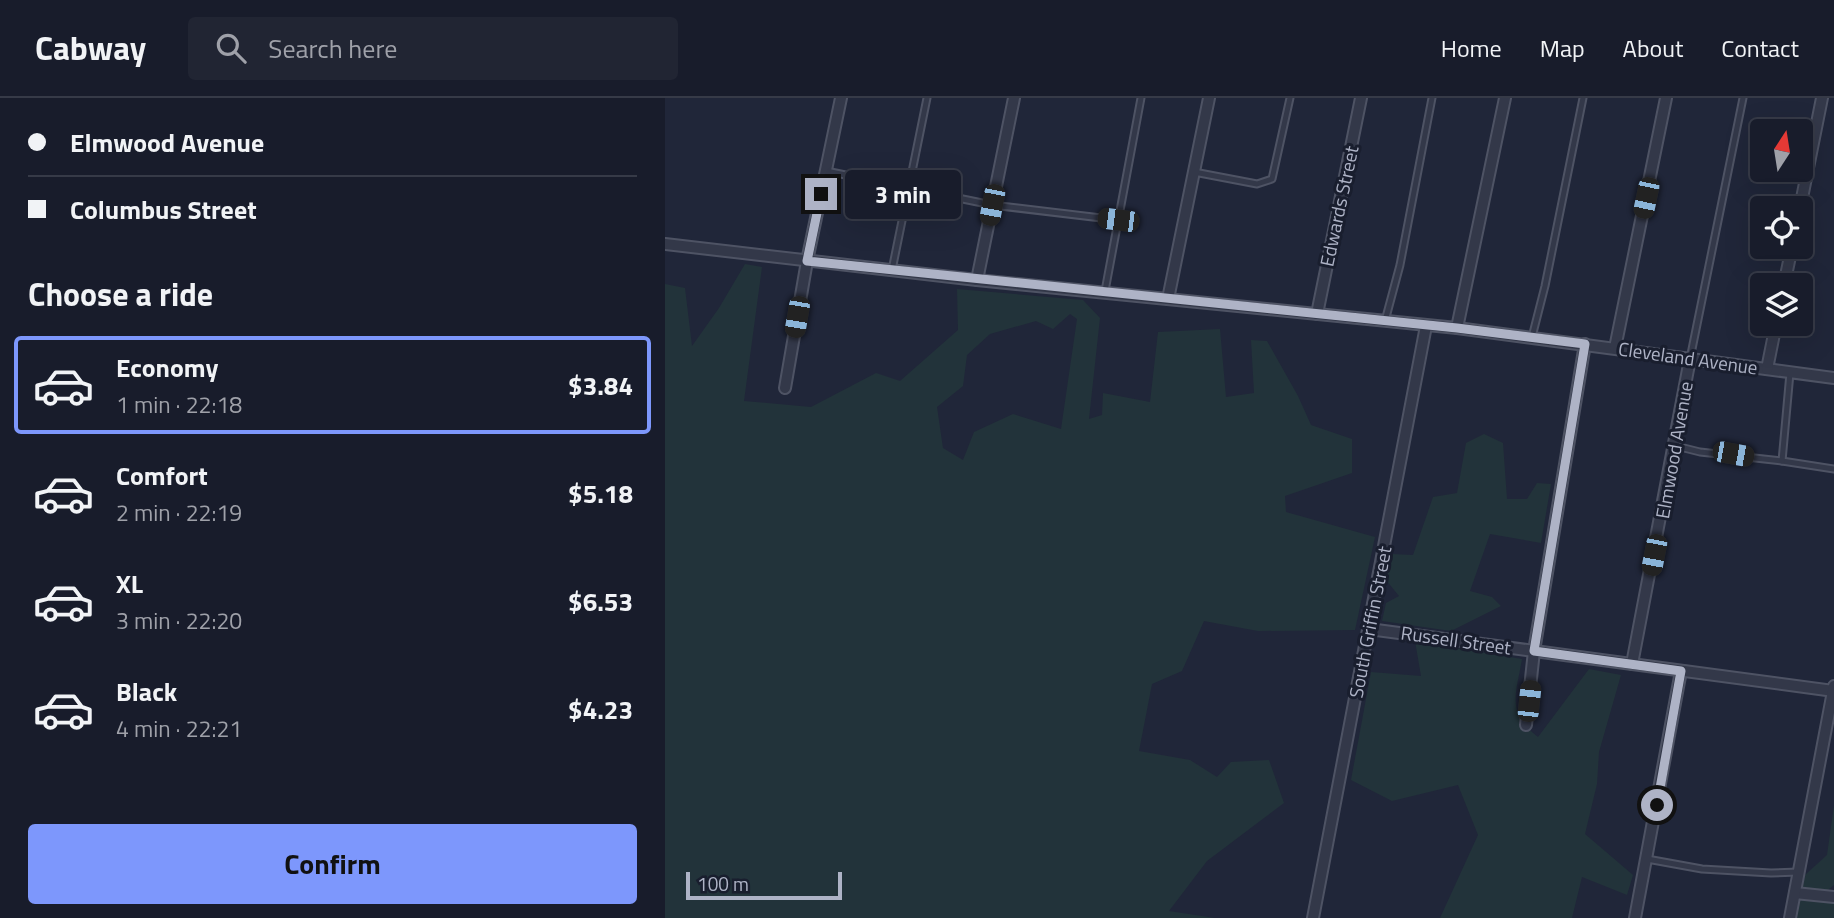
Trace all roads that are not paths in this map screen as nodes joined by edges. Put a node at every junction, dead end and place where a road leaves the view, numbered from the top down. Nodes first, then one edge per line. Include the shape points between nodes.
1 (841, 98) edge
2 (927, 98) edge
3 (1014, 98) edge
4 (1141, 98) edge
5 (1209, 98) edge
6 (1290, 98) edge
7 (1361, 98) edge
8 (1432, 98) edge
9 (1505, 98) edge
10 (1583, 98) edge
11 (1666, 98) edge
12 (1744, 98) edge
13 (1822, 98) edge
14 (826, 171) junction
15 (1194, 172) junction
16 (909, 188) junction
17 (1802, 196) edge
18 (992, 205) junction
19 (1118, 220) junction
20 (665, 244) edge
21 (807, 261) junction
22 (892, 270) junction
23 (977, 280) junction
24 (1105, 291) junction
25 (1168, 299) junction
26 (1317, 314) junction
27 (1385, 321) junction
28 (1426, 326) junction
29 (1457, 328) junction
30 (1774, 336) edge
31 (1532, 337) junction
32 (1585, 344) junction
33 (1615, 348) junction
34 (1691, 359) junction
35 (1767, 369) junction
36 (1790, 372) junction
37 (1834, 378) edge
38 (785, 388) dead end
39 (1675, 446) junction
40 (1782, 461) junction
41 (1834, 469) edge
42 (1369, 629) junction
43 (1534, 651) junction
44 (1632, 664) junction
45 (1681, 671) junction
46 (1834, 690) edge
47 (1526, 725) dead end
48 (1647, 859) junction
49 (1798, 872) junction
50 (1795, 893) junction
51 (1834, 897) edge
52 (1313, 918) edge
53 (1635, 918) edge
54 (1790, 918) edge

1 - 14 street
2 - 16 lane
3 - 18 street
4 - 19 lane
5 - 15 street
6 - 15 lane via 1272,179 1257,184
7 - 26 street, Edwards Street
8 - 27 lane
9 - 29 street
10 - 31 lane
11 - 33 street
12 - 34 lane
13 - 17 street
14 - 16 lane
14 - 21 street
15 - 25 street
16 - 18 lane
16 - 22 lane
18 - 19 lane
18 - 23 street
19 - 24 lane
20 - 21 street, Cleveland Avenue
21 - 22 street, Cleveland Avenue
21 - 38 street
22 - 23 street, Cleveland Avenue
23 - 24 street, Cleveland Avenue
24 - 25 street, Cleveland Avenue
25 - 26 street, Cleveland Avenue
26 - 27 street, Cleveland Avenue
27 - 28 street, Cleveland Avenue
28 - 29 street, Cleveland Avenue
28 - 42 street, South Griffin Street
29 - 31 street, Cleveland Avenue
30 - 35 street
31 - 32 street, Cleveland Avenue
32 - 33 street, Cleveland Avenue
32 - 43 street
33 - 34 street, Cleveland Avenue
34 - 35 street, Cleveland Avenue
34 - 39 street, Elmwood Avenue
35 - 36 street, Cleveland Avenue
36 - 37 street, Cleveland Avenue
36 - 40 lane
39 - 40 lane
39 - 44 street, Elmwood Avenue
40 - 41 lane
42 - 43 street, Russell Street
42 - 52 street, South Griffin Street
43 - 44 street, Russell Street
43 - 47 street
44 - 45 street, Russell Street
45 - 46 street, Russell Street
45 - 48 street
46 - 49 street
48 - 49 lane via 1702,869
48 - 53 street
49 - 50 street
50 - 51 street
50 - 54 street

